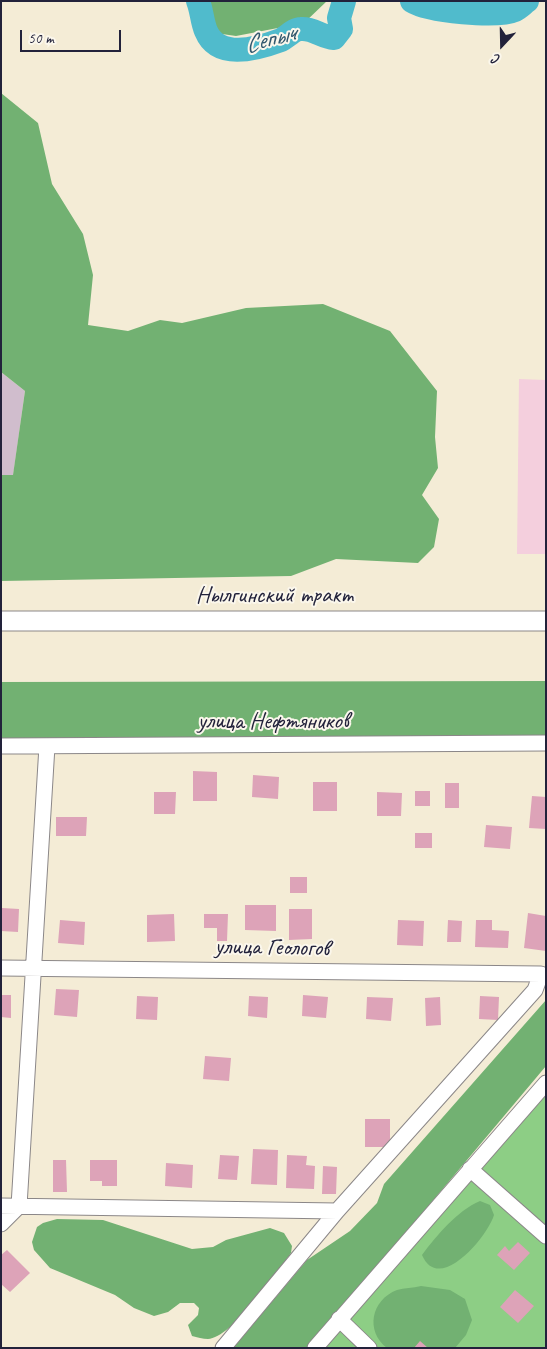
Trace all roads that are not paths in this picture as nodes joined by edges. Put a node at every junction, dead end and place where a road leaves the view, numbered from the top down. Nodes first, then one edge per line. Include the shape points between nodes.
1 (1, 621) edge
2 (546, 621) edge
3 (546, 743) edge
4 (1, 746) edge
5 (47, 746) junction
6 (35, 967) junction
7 (1, 968) edge
8 (546, 1083) edge
9 (470, 1169) junction
10 (1, 1206) edge
11 (19, 1206) junction
12 (337, 1211) junction
13 (1, 1224) edge
14 (546, 1236) edge
15 (339, 1319) junction
16 (223, 1348) edge
17 (315, 1348) edge
18 (369, 1348) edge

1 - 2 main road, Нылгинский тракт
3 - 5 street, улица Нефтяников
4 - 5 street, улица Нефтяников
5 - 6 street
6 - 7 street, улица Геологов
6 - 11 street
6 - 12 street, улица Геологов via 541,974 534,990
8 - 9 street
9 - 14 street
9 - 15 street
10 - 11 street
11 - 12 street
11 - 13 street
12 - 16 street
15 - 17 street
15 - 18 street

